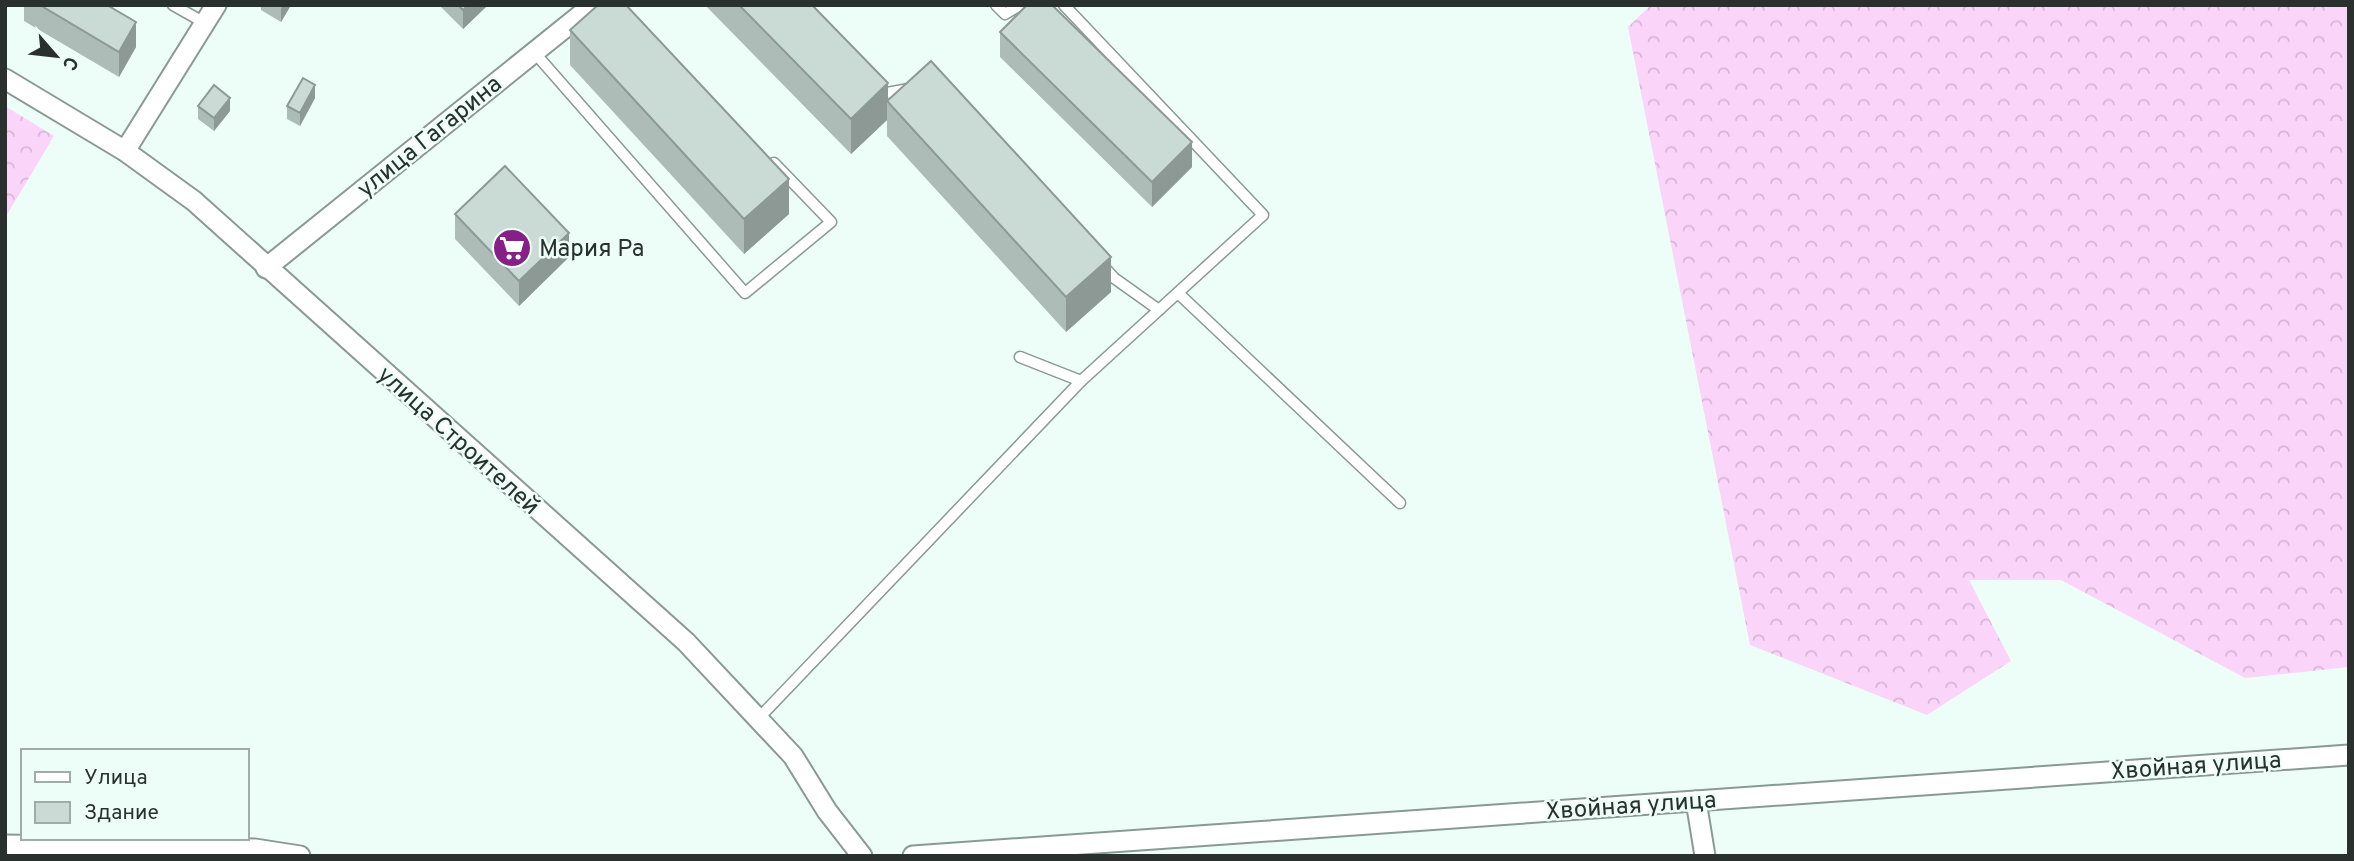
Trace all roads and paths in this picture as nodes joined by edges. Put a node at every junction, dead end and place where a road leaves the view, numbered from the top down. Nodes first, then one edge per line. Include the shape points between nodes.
1 (173, 5) edge
2 (216, 5) edge
3 (593, 5) edge
4 (996, 5) edge
5 (1020, 5) edge
6 (1064, 5) edge
7 (205, 23) junction
8 (534, 51) junction
9 (5, 79) edge
10 (867, 85) edge
11 (917, 88) edge
12 (125, 151) junction
13 (764, 153) edge
14 (1096, 259) edge
15 (266, 268) junction
16 (1178, 293) junction
17 (1159, 310) junction
18 (1020, 357) dead end
19 (1081, 381) junction
20 (1400, 503) dead end
21 (758, 719) junction
22 (2349, 755) edge
23 (1696, 801) junction
24 (5, 845) edge
25 (300, 856) edge
26 (862, 856) edge
27 (913, 856) edge
28 (1705, 856) edge

1 - 7 lane
2 - 7 street
3 - 8 street, улица Гагарина
4 - 5 lane via 1006,14
6 - 16 lane via 1263,215
7 - 12 street
8 - 13 lane via 746,293 831,222
8 - 15 street, улица Гагарина
9 - 12 street, улица Строителей
10 - 11 lane via 876,95
12 - 15 street, улица Строителей via 194,201
14 - 17 lane
15 - 21 street, улица Строителей via 686,642
16 - 17 lane
16 - 20 lane
17 - 19 lane
18 - 19 lane
19 - 21 lane
21 - 26 street, улица Строителей via 793,756
22 - 23 street, Хвойная улица
23 - 27 street, Хвойная улица
23 - 28 street
24 - 25 street via 255,849

